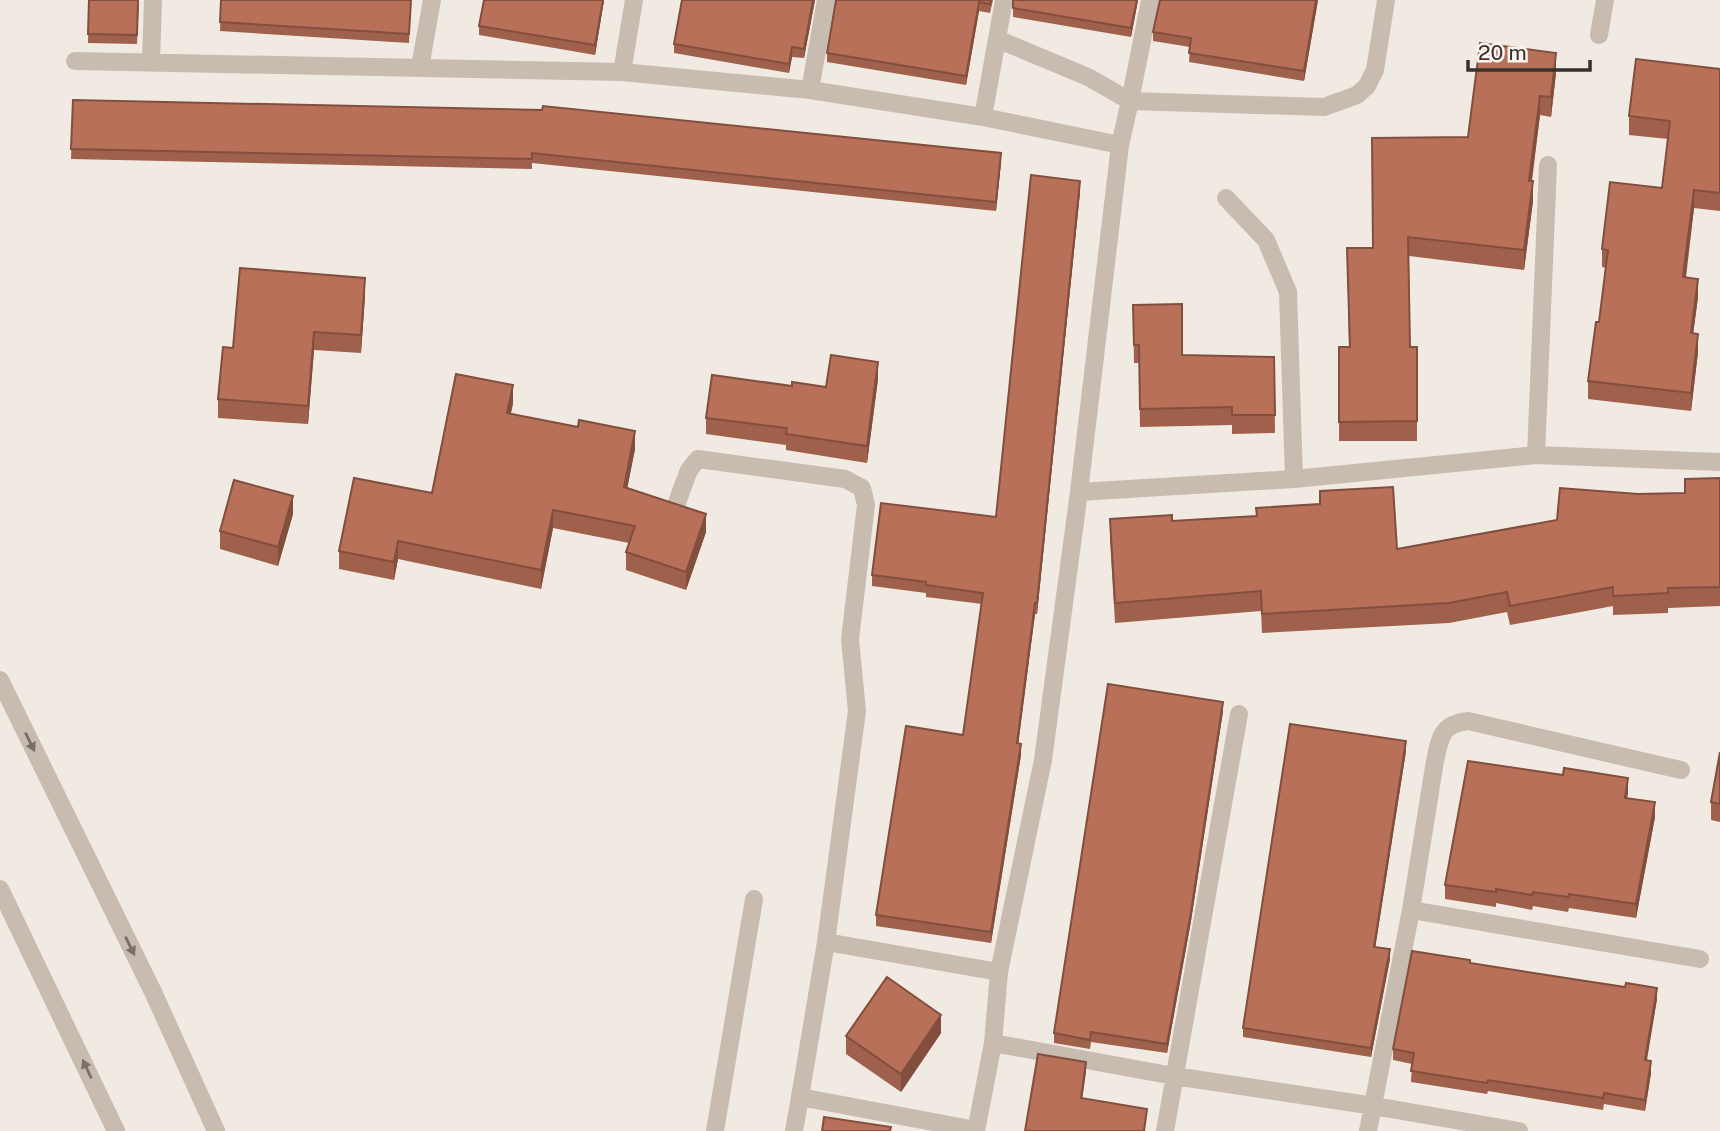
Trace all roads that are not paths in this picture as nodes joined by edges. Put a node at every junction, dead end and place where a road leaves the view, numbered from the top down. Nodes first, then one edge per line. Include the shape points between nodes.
1 (153, 0) edge
2 (432, 0) edge
3 (634, 0) edge
4 (826, 0) edge
5 (1004, 0) edge
6 (1150, 0) edge
7 (1386, 0) edge
8 (1605, 0) edge
9 (1599, 34) dead end
10 (997, 39) junction
11 (75, 61) dead end
12 (151, 62) junction
13 (420, 67) junction
14 (622, 72) junction
15 (810, 90) junction
16 (1130, 101) junction
17 (983, 117) junction
18 (1120, 145) junction
19 (1548, 165) dead end
20 (1226, 198) dead end
21 (1536, 455) junction
22 (1720, 462) edge
23 (1294, 479) junction
24 (1079, 492) junction
25 (676, 505) edge
26 (0, 680) edge
27 (1239, 714) dead end
28 (1681, 770) dead end
29 (0, 889) edge
30 (754, 899) dead end
31 (1411, 910) junction
32 (826, 942) junction
33 (1700, 959) dead end
34 (999, 971) junction
35 (993, 1043) junction
36 (1174, 1076) junction
37 (800, 1097) junction
38 (1374, 1106) junction
39 (976, 1130) edge
40 (116, 1131) edge
41 (216, 1131) edge
42 (715, 1131) edge
43 (794, 1131) edge
44 (1165, 1131) edge
45 (1368, 1131) edge
46 (1519, 1131) edge

1 - 12 street
2 - 13 street
3 - 14 street
4 - 15 street
5 - 10 street
6 - 16 street
7 - 16 street via 1375,71 1357,95 1324,107
8 - 9 street
10 - 16 street via 1088,77
10 - 17 street
11 - 12 street
12 - 13 street
13 - 14 street
14 - 15 street
15 - 17 street
16 - 18 street
17 - 18 street
18 - 24 street
19 - 21 street
20 - 23 street via 1266,240 1288,292
21 - 22 street
21 - 23 street
23 - 24 street
24 - 34 street via 1043,760
25 - 32 street via 698,459 845,479 862,488 866,505 850,639 857,712
26 -> 41 street
27 - 36 street
28 - 31 street via 1468,721 1446,727
40 -> 29 street
30 - 42 street
31 - 33 street
31 - 38 street
32 - 34 street
32 - 37 street
34 - 35 street
35 - 36 street
35 - 39 street
36 - 38 street
36 - 44 street
37 - 39 street
37 - 43 street
38 - 45 street
38 - 46 street

